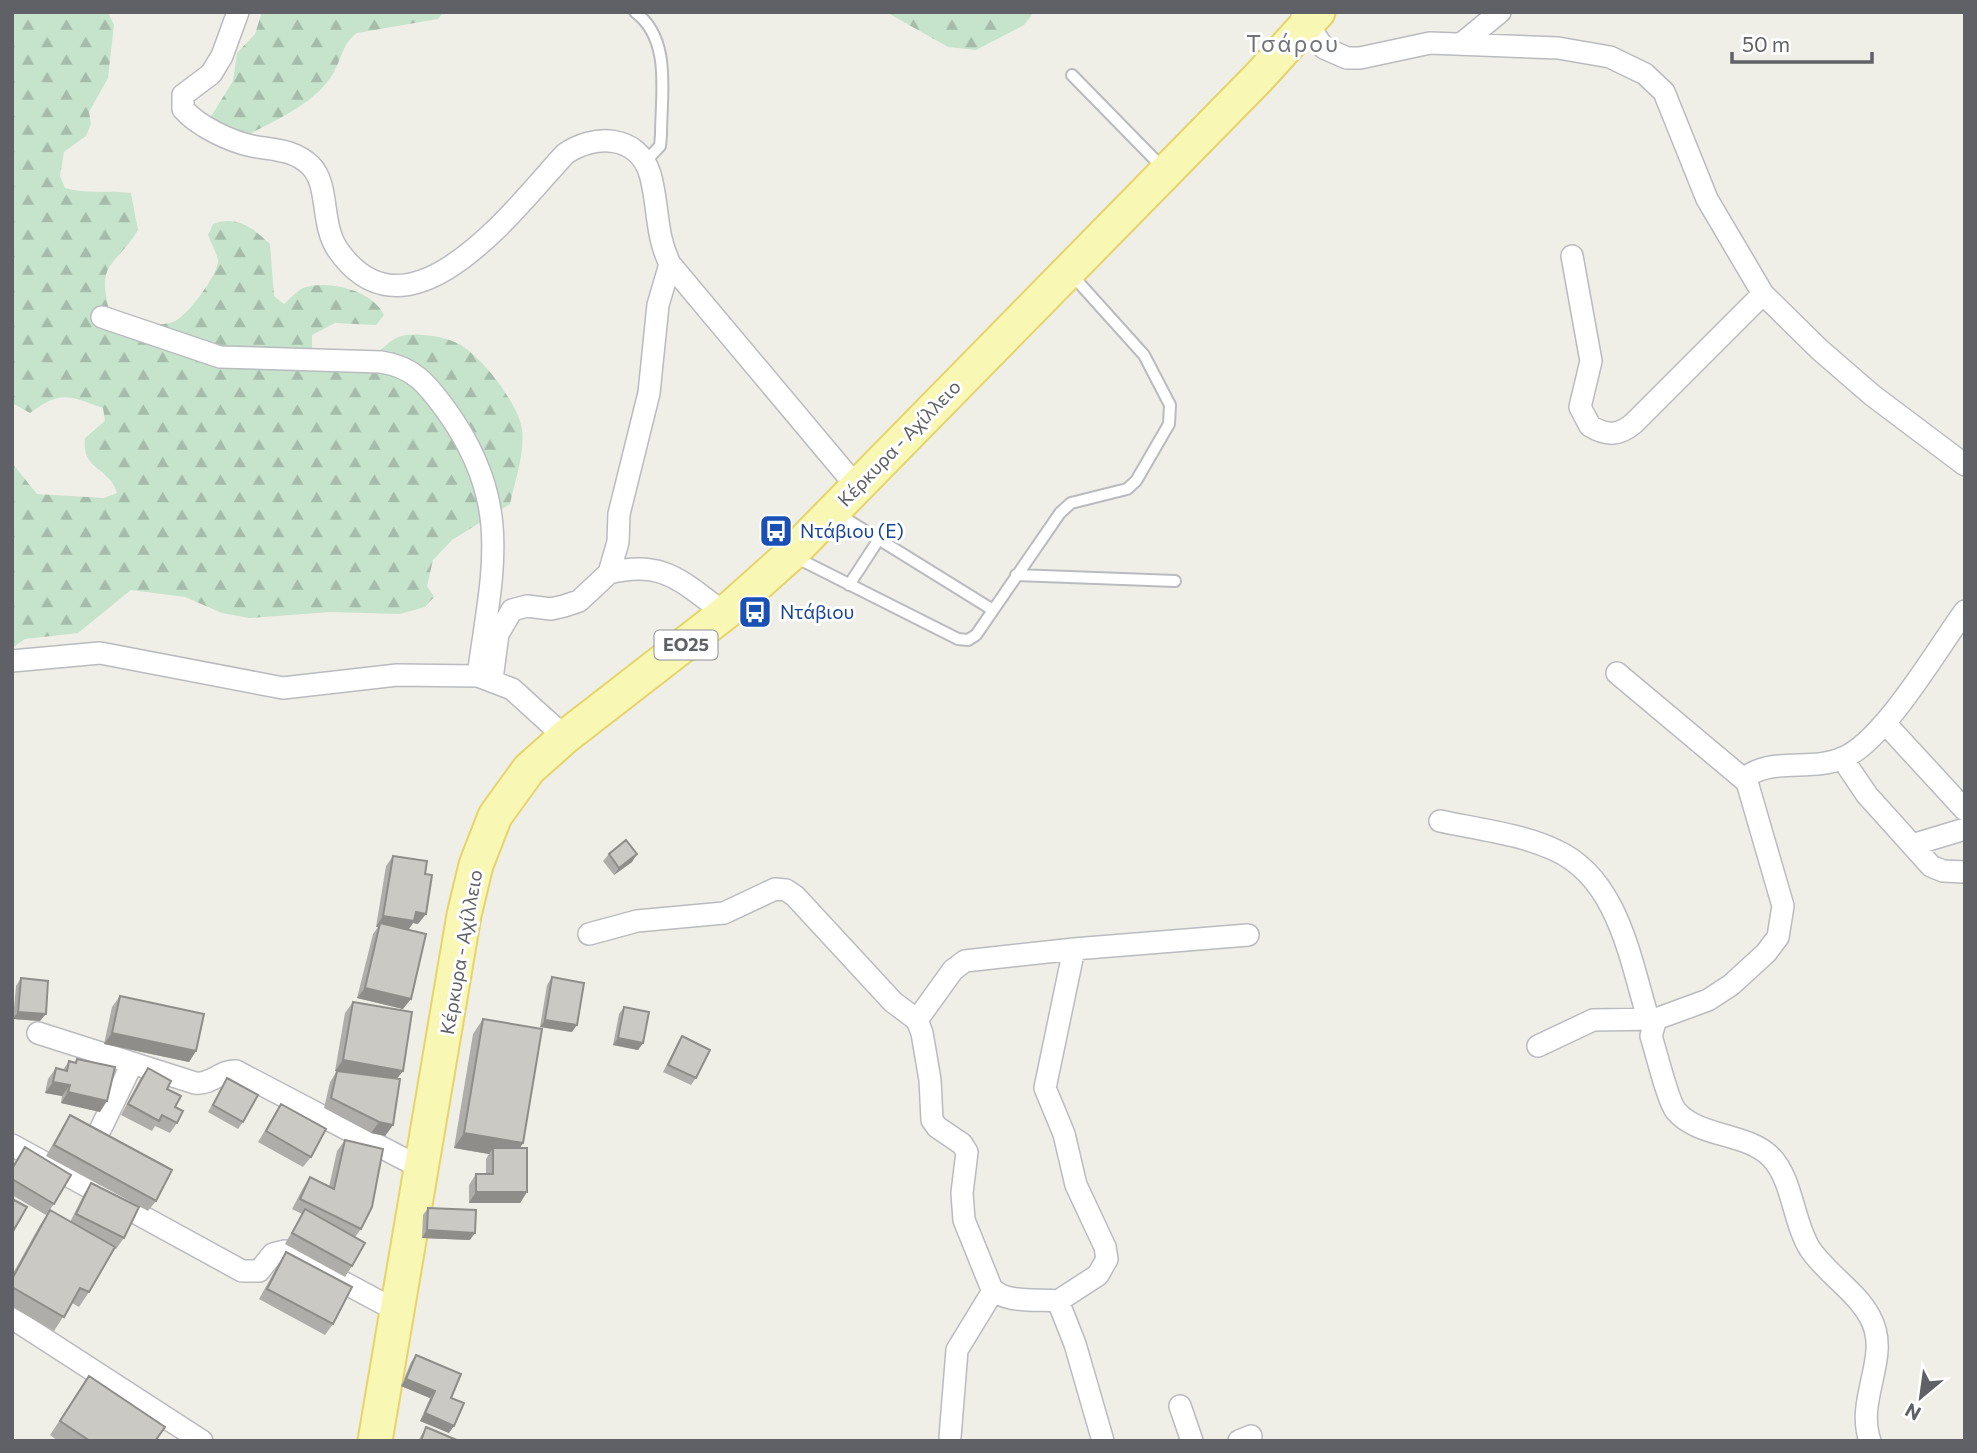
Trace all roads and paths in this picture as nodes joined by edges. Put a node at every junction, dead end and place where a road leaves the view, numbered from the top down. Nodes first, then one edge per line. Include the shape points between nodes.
1 (238, 12) edge
2 (635, 12) edge
3 (1500, 12) edge
4 (1308, 17) edge
5 (1461, 44) junction
6 (1072, 75) dead end
7 (645, 163) junction
8 (1166, 171) junction
9 (1572, 256) dead end
10 (670, 264) junction
11 (1068, 270) junction
12 (1763, 294) junction
13 (102, 317) dead end
14 (1965, 465) edge
15 (857, 487) junction
16 (833, 511) junction
17 (879, 539) junction
18 (790, 555) junction
19 (609, 573) junction
20 (1016, 575) junction
21 (1175, 581) dead end
22 (849, 585) junction
23 (993, 610) junction
24 (1965, 611) edge
25 (725, 613) junction
26 (12, 661) edge
27 (1617, 673) dead end
28 (485, 677) junction
29 (1885, 723) junction
30 (565, 737) junction
31 (1842, 758) junction
32 (1747, 782) junction
33 (1965, 810) edge
34 (1440, 821) dead end
35 (1965, 829) edge
36 (1912, 845) junction
37 (1965, 872) edge
38 (589, 934) dead end
39 (1248, 935) dead end
40 (1074, 949) junction
41 (1652, 1019) junction
42 (917, 1020) junction
43 (38, 1033) dead end
44 (1538, 1046) dead end
45 (132, 1064) junction
46 (101, 1128) edge
47 (12, 1146) edge
48 (423, 1169) junction
49 (993, 1291) junction
50 (1058, 1301) junction
51 (397, 1311) junction
52 (12, 1318) edge
53 (1180, 1406) dead end
54 (950, 1437) dead end
55 (202, 1441) edge
56 (375, 1441) edge
57 (1102, 1441) edge
58 (1192, 1441) edge
59 (1870, 1441) edge

1 - 7 street via 222,56 211,74 183,95 183,108 226,138 291,153 311,166 322,186 331,239 351,265 384,285 430,279 468,254 579,144 612,140
2 - 7 lane via 653,30 660,58 660,146
3 - 5 street
4 - 5 street via 1324,48 1347,58 1430,43
4 - 8 main road, Κέρκυρα - Αχίλλειο / ΕΟ25
5 - 12 street via 1584,51 1621,60 1651,78 1666,96 1707,199
6 - 8 lane
7 - 10 street via 661,246
8 - 11 main road, Κέρκυρα - Αχίλλειο / ΕΟ25
9 - 12 street via 1591,360 1580,407 1590,426 1612,435 1634,423
10 - 15 street
10 - 19 street via 658,305 649,393
11 - 15 main road, Κέρκυρα - Αχίλλειο / ΕΟ25
11 - 20 lane via 1144,355 1170,405 1169,424 1136,481 1117,493 1071,503
12 - 14 street via 1851,377
13 - 28 street via 220,357 381,362 398,365 422,379 461,431 493,514
15 - 16 main road, Κέρκυρα - Αχίλλειο / ΕΟ25
16 - 17 lane
16 - 18 main road, Κέρκυρα - Αχίλλειο / ΕΟ25
17 - 22 lane
17 - 23 lane
18 - 22 lane
18 - 25 main road, Κέρκυρα - Αχίλλειο / ΕΟ25
19 - 25 street via 653,568
19 - 28 street via 579,601 551,609 527,606 512,610
20 - 21 lane
20 - 23 lane
22 - 23 lane via 962,641 976,635
24 - 29 street
25 - 30 main road, Κέρκυρα - Αχίλλειο / ΕΟ25
26 - 28 street via 100,653 284,688 397,675
27 - 32 street
28 - 30 street via 532,704
29 - 31 street via 1858,750
29 - 33 street
30 - 48 main road, Κέρκυρα - Αχίλλειο / ΕΟ25 via 511,791 495,816 476,865
31 - 32 street via 1762,767 1749,775
31 - 36 street via 1867,795
32 - 41 street via 1783,906 1778,937 1731,985 1708,1000
34 - 41 street via 1553,849 1584,867 1602,887
35 - 36 street
36 - 37 street via 1936,870
38 - 42 street via 637,921 724,913 769,891 786,890 893,1002
39 - 40 street
40 - 42 street via 965,961 953,970
40 - 50 street via 1045,1088 1065,1134 1076,1185 1107,1259 1098,1275
41 - 44 street via 1593,1020
41 - 59 street via 1651,1036 1674,1110 1769,1156 1779,1167 1811,1250 1870,1317 1879,1346 1864,1409
42 - 49 street via 930,1080 932,1120 965,1148 964,1220
43 - 45 street
45 - 46 street
45 - 48 street via 199,1084 236,1071
47 - 51 street via 242,1272 259,1271 273,1254 285,1251
48 - 51 main road, Κέρκυρα - Αχίλλειο / ΕΟ25
49 - 50 street via 1005,1297
49 - 54 street via 957,1350
50 - 57 street
51 - 56 main road, Κέρκυρα - Αχίλλειο / ΕΟ25
52 - 55 street
53 - 58 street

